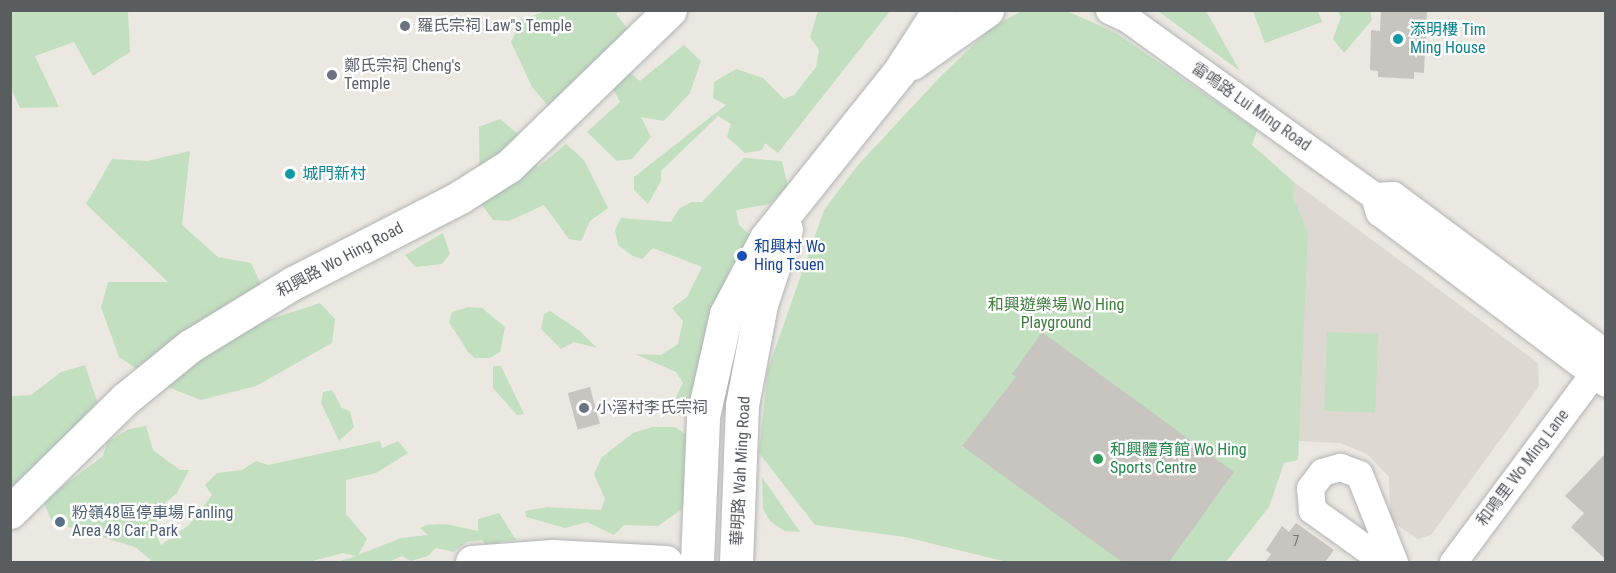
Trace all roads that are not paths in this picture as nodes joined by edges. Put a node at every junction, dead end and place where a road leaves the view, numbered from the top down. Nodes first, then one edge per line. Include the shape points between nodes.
1 (670, 10) edge
2 (939, 10) edge
3 (987, 10) edge
4 (1120, 13) edge
5 (899, 72) junction
6 (793, 207) junction
7 (1601, 370) edge
8 (10, 512) edge
9 (472, 562) edge
10 (666, 562) edge
11 (697, 562) edge
12 (736, 562) edge
13 (1385, 562) edge
14 (1394, 562) edge
15 (1453, 562) edge

1 - 8 street, 和興路 Wo Hing Road via 508,166 460,197 293,283 190,346 125,399
2 - 5 street, 華明路 Wah Ming Road
3 - 5 street, 華明路 Wah Ming Road
4 - 7 street, 雷鳴路 Lui Ming Road via 1374,196 1393,195
5 - 6 street, 華明路 Wah Ming Road
6 - 11 street, 華明路 Wah Ming Road via 750,262 726,314 703,416
6 - 12 street, 華明路 Wah Ming Road via 761,304 742,405
7 - 15 street, 和鳴里 Wo Ming Lane
9 - 10 street via 552,556
13 - 14 street via 1317,517 1309,495 1322,472 1345,467 1365,482 1384,544

